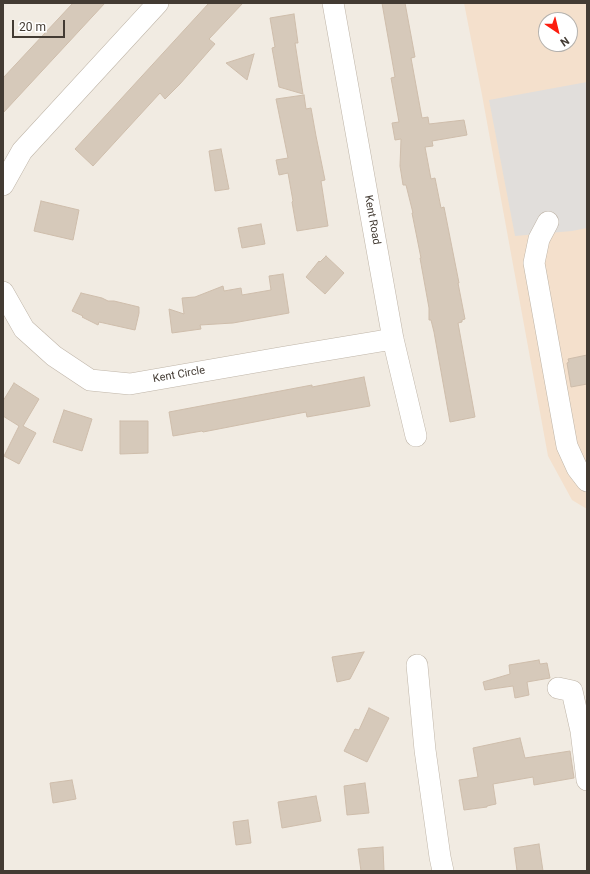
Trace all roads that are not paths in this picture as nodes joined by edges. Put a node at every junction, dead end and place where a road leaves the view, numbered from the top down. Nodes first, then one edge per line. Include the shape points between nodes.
1 (158, 3) edge
2 (333, 3) edge
3 (3, 185) edge
4 (548, 222) dead end
5 (3, 292) edge
6 (393, 338) junction
7 (416, 436) dead end
8 (587, 481) edge
9 (417, 665) dead end
10 (558, 688) dead end
11 (587, 780) edge
12 (443, 871) edge

1 - 3 street via 22,151
2 - 6 street, Kent Road
4 - 8 street via 539,239 534,262 567,446 576,468
5 - 6 street, Kent Circle via 24,329 54,356 90,380 130,384
6 - 7 street, Kent Road
9 - 12 street via 425,750
10 - 11 street via 572,692 581,731

